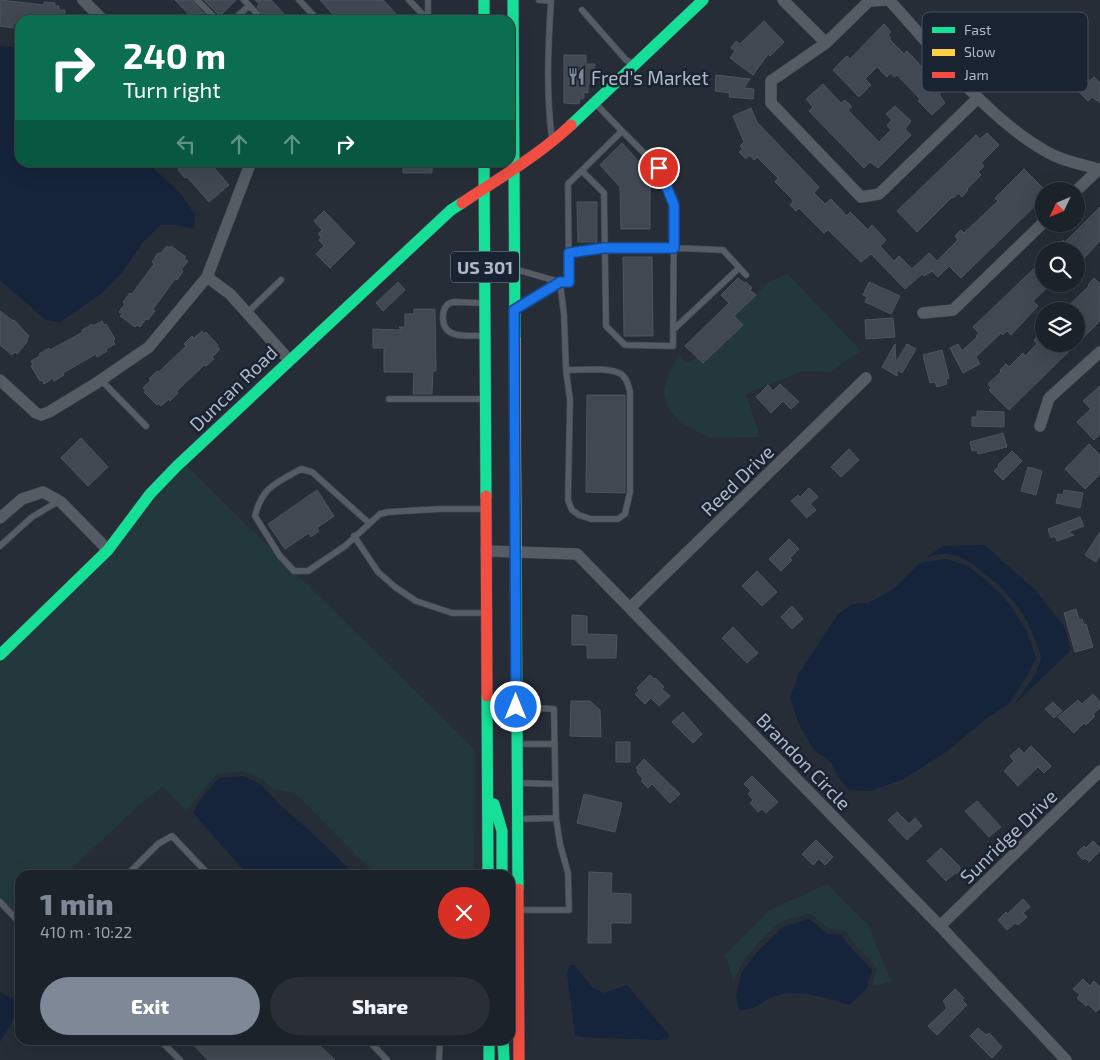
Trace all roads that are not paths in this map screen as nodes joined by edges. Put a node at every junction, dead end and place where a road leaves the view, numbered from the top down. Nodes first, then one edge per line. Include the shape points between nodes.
1 (83, 0) edge
2 (197, 0) edge
3 (244, 0) edge
4 (299, 0) edge
5 (409, 0) edge
6 (428, 0) edge
7 (484, 0) edge
8 (513, 0) edge
9 (540, 0) edge
10 (783, 0) edge
11 (888, 0) edge
12 (698, 2) edge
13 (249, 6) junction
14 (582, 10) dead end
15 (98, 15) edge
16 (212, 15) edge
17 (239, 15) edge
18 (258, 15) edge
19 (313, 15) edge
20 (423, 15) edge
21 (428, 15) edge
22 (484, 15) edge
23 (513, 15) edge
24 (922, 37) edge
25 (826, 42) junction
26 (635, 65) junction
27 (972, 92) edge
28 (978, 98) junction
29 (595, 103) junction
30 (622, 131) junction
31 (552, 143) junction
32 (249, 167) edge
33 (484, 167) edge
34 (513, 167) edge
35 (1100, 170) edge
36 (513, 171) junction
37 (582, 171) junction
38 (1085, 183) edge
39 (484, 188) junction
40 (1035, 231) edge
41 (604, 248) junction
42 (674, 248) junction
43 (569, 253) junction
44 (739, 268) junction
45 (514, 269) junction
46 (746, 275) dead end
47 (207, 277) junction
48 (281, 280) dead end
49 (560, 282) junction
50 (485, 303) junction
51 (514, 310) junction
52 (247, 313) junction
53 (923, 313) dead end
54 (673, 330) junction
55 (486, 336) junction
56 (1100, 352) edge
57 (288, 360) junction
58 (566, 370) junction
59 (866, 378) dead end
60 (0, 380) edge
61 (101, 380) junction
62 (388, 399) dead end
63 (486, 399) junction
64 (146, 426) dead end
65 (1040, 426) dead end
66 (59, 501) junction
67 (487, 508) junction
68 (0, 518) edge
69 (369, 522) junction
70 (354, 536) junction
71 (0, 546) edge
72 (108, 550) junction
73 (486, 551) junction
74 (516, 551) junction
75 (631, 607) junction
76 (487, 613) junction
77 (0, 655) edge
78 (516, 707) junction
79 (516, 744) junction
80 (555, 744) junction
81 (1100, 770) edge
82 (488, 782) junction
83 (516, 783) junction
84 (555, 784) junction
85 (556, 818) junction
86 (517, 819) junction
87 (132, 870) edge
88 (205, 870) edge
89 (488, 870) edge
90 (502, 870) edge
91 (0, 902) edge
92 (517, 910) junction
93 (15, 918) edge
94 (940, 926) junction
95 (165, 1045) edge
96 (373, 1045) edge
97 (440, 1045) edge
98 (489, 1045) edge
99 (504, 1045) edge
100 (180, 1060) edge
101 (387, 1060) edge
102 (439, 1060) edge
103 (489, 1060) edge
104 (504, 1060) edge
105 (518, 1060) edge
106 (1066, 1060) edge

1 - 15 street
2 - 16 lane
3 - 13 lane
4 - 19 lane
5 - 20 lane
6 - 21 lane
7 - 22 main road
8 - 23 main road, US 301
9 - 31 lane via 551,1 548,42
10 - 25 street
11 - 24 street
11 - 25 street via 869,1
12 - 26 main road, Duncan Road
13 - 17 lane
13 - 18 lane
14 - 26 lane via 626,60
25 - 28 street via 771,81 771,103 861,197 879,194
26 - 29 main road, Duncan Road
27 - 28 street
28 - 35 street via 1026,140 1051,155
29 - 30 lane
29 - 31 main road, Duncan Road
30 - 37 lane
30 - 42 lane via 659,168 674,205
31 - 36 main road, Duncan Road
32 - 47 street
33 - 39 main road, US 301
34 - 36 main road, US 301
35 - 38 street
36 - 39 main road, Duncan Road
36 - 45 main road, US 301
37 - 41 lane via 604,193
37 - 43 lane via 568,184
39 - 50 main road, US 301
39 - 57 main road, Duncan Road via 437,222
40 - 53 street via 952,310
41 - 42 lane
41 - 43 lane
41 - 54 lane via 606,326 625,345 673,346
42 - 44 lane via 723,250
42 - 54 lane
43 - 49 lane via 569,282
44 - 46 lane
44 - 54 lane
45 - 49 lane
45 - 51 main road, US 301
47 - 52 street via 230,294
47 - 61 street via 148,347
48 - 52 lane
49 - 51 lane
49 - 58 lane
50 - 55 main road, US 301
50 - 55 lane via 448,304 443,312 443,322 452,334
51 - 74 main road, US 301
52 - 57 street
55 - 63 main road, US 301
56 - 65 street via 1049,398
57 - 72 main road, Duncan Road via 158,486
58 - 58 lane via 570,400 568,500 572,510 579,515 591,519 618,519 626,514 630,492 630,391 627,382 622,374 612,371
59 - 75 street, Reed Drive
60 - 61 street via 41,415
61 - 64 lane
62 - 63 lane
63 - 67 main road, US 301
66 - 68 street via 43,492 22,500
66 - 71 lane via 32,517
66 - 72 street
67 - 69 lane via 388,512
67 - 73 main road, US 301
69 - 70 lane
69 - 70 lane via 312,472 301,469 268,488 258,503 255,516 280,556 294,571 308,571 345,546
70 - 76 lane via 378,572 416,601 452,614
72 - 77 main road, Duncan Road
73 - 74 street, Brandon Circle
73 - 76 main road, US 301
74 - 75 street, Brandon Circle via 577,554
74 - 78 main road, US 301
75 - 94 street, Brandon Circle
76 - 82 main road, US 301
78 - 79 main road, US 301
78 - 80 lane via 554,709
79 - 80 lane
79 - 83 main road, US 301
80 - 84 lane
81 - 94 street, Sunridge Drive
82 - 89 main road, US 301
82 - 90 main road via 502,831
83 - 84 lane
83 - 86 main road, US 301
84 - 85 lane
85 - 86 lane
85 - 92 lane via 568,873 569,910
86 - 92 main road, US 301
87 - 88 lane via 158,844 172,836
91 - 93 lane
92 - 105 main road, US 301
94 - 106 street, Brandon Circle
95 - 100 lane
96 - 101 lane
97 - 102 lane
98 - 103 main road
99 - 104 main road

